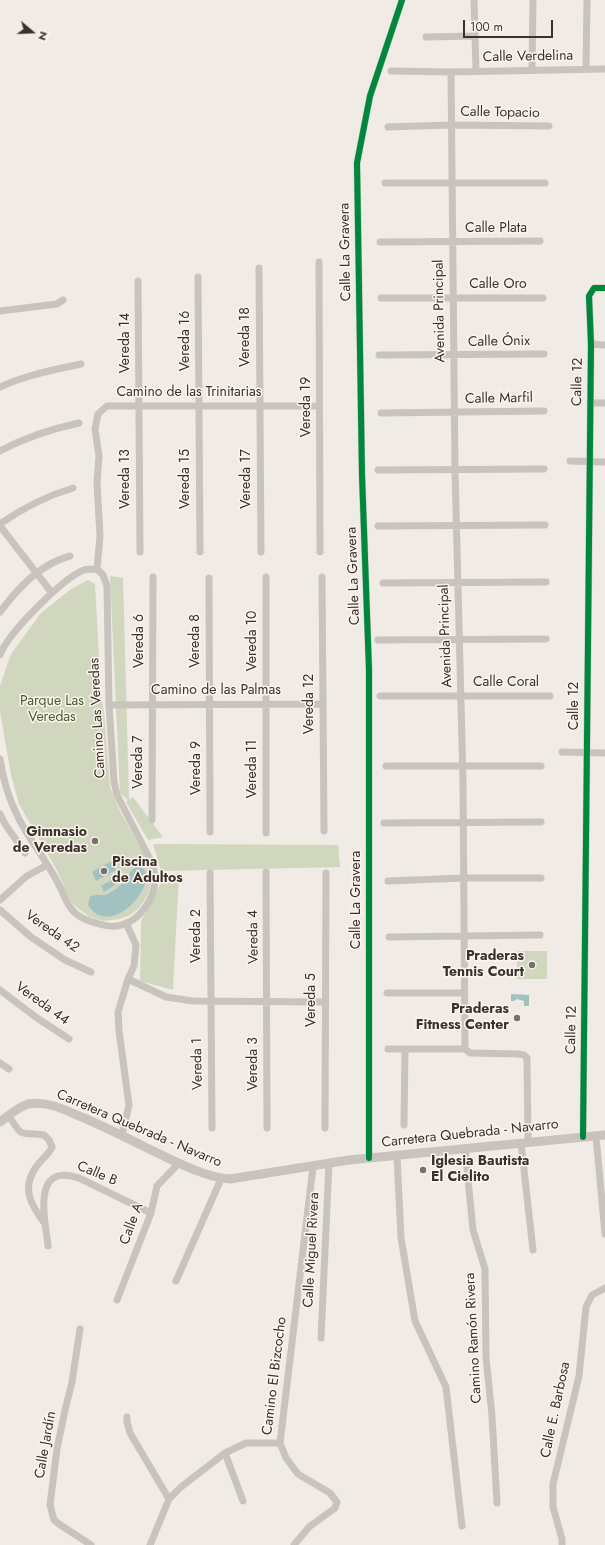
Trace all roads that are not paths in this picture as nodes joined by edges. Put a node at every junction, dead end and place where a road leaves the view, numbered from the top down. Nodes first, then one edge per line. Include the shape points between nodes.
1 (402, 0) edge
2 (474, 0) edge
3 (533, 0) edge
4 (587, 0) edge
5 (475, 36) junction
6 (426, 37) dead end
7 (586, 69) junction
8 (605, 69) edge
9 (532, 70) junction
10 (391, 71) dead end
11 (476, 71) junction
12 (451, 72) junction
13 (451, 125) junction
14 (549, 126) dead end
15 (388, 127) dead end
16 (452, 183) junction
17 (385, 184) dead end
18 (545, 184) dead end
19 (540, 241) dead end
20 (380, 242) dead end
21 (453, 242) junction
22 (318, 262) dead end
23 (259, 268) dead end
24 (198, 277) dead end
25 (138, 281) dead end
26 (605, 288) edge
27 (380, 298) dead end
28 (453, 298) junction
29 (544, 298) dead end
30 (63, 300) dead end
31 (0, 310) edge
32 (590, 344) junction
33 (605, 345) edge
34 (544, 354) dead end
35 (380, 355) dead end
36 (454, 356) junction
37 (81, 364) dead end
38 (0, 387) edge
39 (590, 403) junction
40 (605, 403) edge
41 (199, 405) junction
42 (139, 406) junction
43 (260, 406) junction
44 (320, 406) junction
45 (544, 411) dead end
46 (381, 413) dead end
47 (454, 413) junction
48 (79, 423) dead end
49 (0, 451) edge
50 (570, 461) dead end
51 (589, 462) junction
52 (605, 462) edge
53 (544, 469) dead end
54 (378, 470) dead end
55 (455, 470) junction
56 (73, 488) dead end
57 (0, 525) edge
58 (545, 525) dead end
59 (378, 526) dead end
60 (457, 526) junction
61 (140, 552) dead end
62 (200, 552) dead end
63 (261, 552) dead end
64 (320, 552) dead end
65 (70, 556) dead end
66 (97, 569) junction
67 (36, 573) junction
68 (322, 576) dead end
69 (153, 577) dead end
70 (266, 577) dead end
71 (209, 578) dead end
72 (383, 582) dead end
73 (546, 582) dead end
74 (458, 583) junction
75 (52, 593) junction
76 (0, 612) edge
77 (546, 639) dead end
78 (378, 640) dead end
79 (460, 640) junction
80 (0, 655) edge
81 (380, 696) dead end
82 (461, 696) junction
83 (550, 696) dead end
84 (152, 704) junction
85 (209, 704) junction
86 (323, 704) junction
87 (109, 705) junction
88 (266, 705) junction
89 (562, 752) dead end
90 (587, 753) junction
91 (605, 753) edge
92 (0, 759) edge
93 (386, 766) dead end
94 (463, 766) junction
95 (541, 766) dead end
96 (0, 814) edge
97 (17, 816) junction
98 (152, 820) dead end
99 (464, 822) junction
100 (541, 822) dead end
101 (384, 823) dead end
102 (5, 824) junction
103 (324, 831) dead end
104 (210, 832) dead end
105 (266, 833) dead end
106 (25, 853) dead end
107 (47, 865) junction
108 (266, 872) dead end
109 (210, 873) dead end
110 (326, 873) dead end
111 (464, 878) junction
112 (541, 878) dead end
113 (388, 881) dead end
114 (0, 900) edge
115 (0, 910) edge
116 (126, 923) junction
117 (540, 935) dead end
118 (389, 936) dead end
119 (464, 936) junction
120 (91, 972) dead end
121 (128, 979) junction
122 (0, 990) edge
123 (387, 993) dead end
124 (464, 993) junction
125 (210, 1000) junction
126 (267, 1001) junction
127 (325, 1002) junction
128 (69, 1039) dead end
129 (405, 1049) junction
130 (465, 1049) junction
131 (388, 1050) dead end
132 (0, 1063) edge
133 (9, 1069) dead end
134 (9, 1116) junction
135 (0, 1122) edge
136 (404, 1125) dead end
137 (212, 1128) dead end
138 (267, 1128) dead end
139 (325, 1128) dead end
140 (122, 1135) junction
141 (601, 1136) edge
142 (583, 1137) junction
143 (525, 1143) junction
144 (465, 1148) junction
145 (397, 1156) junction
146 (369, 1158) junction
147 (179, 1163) junction
148 (329, 1164) junction
149 (313, 1167) junction
150 (221, 1179) junction
151 (151, 1213) junction
152 (46, 1224) junction
153 (605, 1234) edge
154 (48, 1246) dead end
155 (533, 1250) dead end
156 (176, 1281) dead end
157 (605, 1288) edge
158 (117, 1300) dead end
159 (80, 1329) dead end
160 (321, 1338) dead end
161 (127, 1417) dead end
162 (280, 1443) junction
163 (225, 1453) junction
164 (169, 1499) junction
165 (243, 1501) dead end
166 (497, 1503) dead end
167 (462, 1526) dead end
168 (90, 1545) edge
169 (150, 1545) edge
170 (294, 1545) edge
171 (562, 1545) edge

1 - 146 street, Calle La Gravera via 370,96 357,163 368,670
2 - 5 street
3 - 9 street
4 - 7 street
5 - 6 street
5 - 11 street
7 - 8 street, Calle Verdelina
7 - 9 street, Calle Verdelina
9 - 11 street, Calle Verdelina
10 - 12 street, Calle Verdelina
11 - 12 street, Calle Verdelina
12 - 13 street, Avenida Principal
13 - 14 street, Calle Topacio
13 - 15 street, Calle Topacio
13 - 16 street, Avenida Principal
16 - 17 street
16 - 18 street
16 - 21 street, Avenida Principal
19 - 21 street, Calle Plata
20 - 21 street, Calle Plata
21 - 28 street, Avenida Principal
22 - 44 street, Vereda 19
23 - 43 street, Vereda 18
24 - 41 street, Vereda 16
25 - 42 street, Vereda 14
26 - 32 street, Calle 12 via 594,288 589,296
27 - 28 street, Calle Oro
28 - 29 street, Calle Oro
28 - 36 street, Avenida Principal
30 - 31 street via 57,304
32 - 33 street
32 - 39 street, Calle 12
34 - 36 street, Calle Ónix
35 - 36 street, Calle Ónix
36 - 47 street, Avenida Principal
37 - 38 street via 42,372
39 - 40 street
39 - 51 street, Calle 12
41 - 42 street, Camino de las Trinitarias
41 - 43 street, Camino de las Trinitarias
41 - 62 street, Vereda 15
42 - 61 street, Vereda 13
42 - 66 street, Camino de las Trinitarias via 107,406 98,414 96,429 100,536
43 - 44 street, Camino de las Trinitarias
43 - 63 street, Vereda 17
44 - 64 street, Vereda 19
45 - 47 street, Calle Marfil
46 - 47 street, Calle Marfil
47 - 55 street, Avenida Principal
48 - 49 street via 29,437
50 - 51 street
51 - 52 street
51 - 90 street, Calle 12
53 - 55 street
54 - 55 street
55 - 60 street, Avenida Principal
56 - 57 street via 42,499
57 - 67 street
58 - 60 street
59 - 60 street
60 - 74 street, Avenida Principal
65 - 67 street
66 - 75 street via 85,569
66 - 87 street, Camino Las Veredas via 103,575 107,586
67 - 75 street
67 - 76 street via 22,585
68 - 86 street, Vereda 12
69 - 84 street, Vereda 6
70 - 88 street, Vereda 10
71 - 85 street, Vereda 8
72 - 74 street
73 - 74 street
74 - 79 street, Avenida Principal
75 - 80 street via 24,620
77 - 79 street
78 - 79 street
79 - 82 street, Avenida Principal
81 - 82 street, Calle Coral
82 - 83 street, Calle Coral
82 - 94 street, Avenida Principal
84 - 85 street, Camino de las Palmas
84 - 87 street, Camino de las Palmas
84 - 98 street, Vereda 7
85 - 88 street, Camino de las Palmas
85 - 104 street, Vereda 9
86 - 88 street, Camino de las Palmas
86 - 103 street, Vereda 12
87 - 116 street, Camino Las Veredas via 117,795 153,865 155,877 153,893 147,905 139,915
88 - 105 street, Vereda 11
89 - 90 street
90 - 91 street
90 - 142 street, Calle 12
92 - 97 street, Camino Las Veredas via 4,780
93 - 94 street
94 - 95 street
94 - 99 street, Avenida Principal
96 - 102 street
97 - 102 street
97 - 107 street, Camino Las Veredas
99 - 100 street
99 - 101 street
99 - 111 street, Avenida Principal
102 - 106 street
107 - 114 street via 27,876
107 - 116 street, Camino Las Veredas via 74,912 86,920 104,926
108 - 126 street, Vereda 4
109 - 125 street, Vereda 2
110 - 127 street, Vereda 5
111 - 112 street
111 - 113 street
111 - 119 street, Avenida Principal
115 - 120 street, Vereda 42 via 31,937 66,960
116 - 121 street via 136,945 134,966
117 - 119 street
118 - 119 street
119 - 124 street, Avenida Principal
121 - 125 street via 166,997 193,1001
121 - 140 street via 118,1012 129,1105
122 - 128 street, Vereda 44
123 - 124 street
124 - 130 street, Avenida Principal
125 - 126 street
125 - 137 street, Vereda 1
126 - 127 street
126 - 138 street, Vereda 3
127 - 139 street, Vereda 5
129 - 130 street
129 - 131 street
129 - 136 street
130 - 143 street via 470,1053 518,1054 527,1058
132 - 133 street
134 - 135 street, Carretera Quebrada - Navarro
134 - 140 street, Carretera Quebrada - Navarro via 28,1104 51,1106
134 - 152 street via 19,1132 26,1135 44,1135 52,1147 29,1180 28,1195
140 - 147 street, Carretera Quebrada - Navarro
141 - 142 street, Carretera Quebrada - Navarro
141 - 153 street
142 - 143 street, Carretera Quebrada - Navarro
143 - 144 street, Carretera Quebrada - Navarro
143 - 155 street
144 - 145 street, Carretera Quebrada - Navarro
144 - 166 street, Camino Ramón Rivera via 473,1230 485,1269 486,1357
145 - 146 street, Carretera Quebrada - Navarro
145 - 167 street via 402,1246 415,1321 446,1387
146 - 148 street, Carretera Quebrada - Navarro
147 - 150 street, Carretera Quebrada - Navarro
147 - 151 street, Calle A via 157,1186
148 - 149 street, Carretera Quebrada - Navarro
148 - 160 street, Calle Miguel Rivera
149 - 150 street, Carretera Quebrada - Navarro
149 - 162 street, Camino El Bizcocho
150 - 156 street
151 - 152 street, Calle B via 68,1174 56,1176 47,1184 43,1200
151 - 158 street, Calle A
152 - 154 street, Calle B
157 - 171 street, Calle E. Barbosa via 592,1295 586,1307 579,1376 553,1484 553,1507
159 - 168 street, Calle Jardín via 72,1382 57,1449 50,1505 54,1520 58,1524
161 - 164 street via 130,1433
162 - 163 street via 246,1443
162 - 170 street, Camino El Bizcocho via 286,1458 298,1474 330,1492 337,1502 335,1508 309,1527
163 - 164 street
163 - 165 street
164 - 169 street

